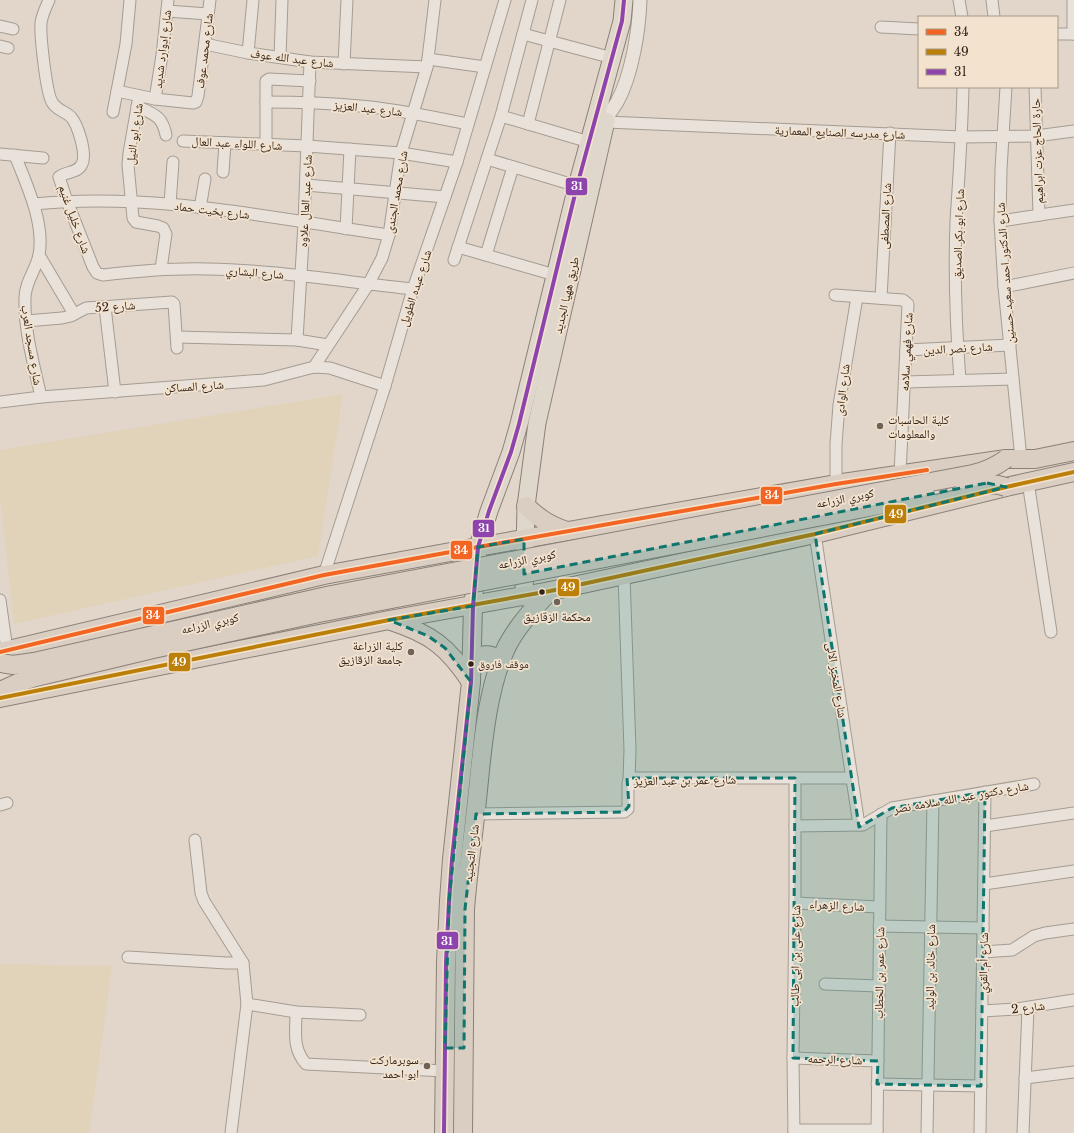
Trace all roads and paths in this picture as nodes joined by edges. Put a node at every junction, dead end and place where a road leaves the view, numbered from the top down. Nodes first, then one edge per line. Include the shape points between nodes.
1 (49, 0) edge
2 (130, 0) edge
3 (210, 0) edge
4 (253, 0) edge
5 (282, 0) edge
6 (347, 0) edge
7 (436, 0) edge
8 (505, 0) edge
9 (532, 0) edge
10 (560, 0) edge
11 (617, 0) edge
12 (624, 0) edge
13 (633, 0) edge
14 (640, 0) edge
15 (959, 0) edge
16 (992, 0) edge
17 (1074, 3) edge
18 (168, 5) edge
19 (208, 14) junction
20 (962, 16) edge
21 (994, 16) edge
22 (0, 26) edge
23 (881, 27) dead end
24 (13, 29) dead end
25 (918, 29) edge
26 (522, 34) junction
27 (1058, 34) edge
28 (1074, 34) edge
29 (549, 41) junction
30 (204, 44) junction
31 (248, 53) junction
32 (280, 57) junction
33 (310, 62) junction
34 (612, 62) junction
35 (428, 63) junction
36 (344, 64) junction
37 (485, 68) junction
38 (310, 81) junction
39 (963, 88) edge
40 (1006, 88) edge
41 (1035, 88) edge
42 (117, 91) junction
43 (155, 99) junction
44 (138, 101) junction
45 (266, 102) junction
46 (309, 102) junction
47 (113, 112) dead end
48 (413, 113) junction
49 (501, 116) junction
50 (603, 118) junction
51 (468, 124) junction
52 (528, 124) junction
53 (1074, 131) edge
54 (890, 133) junction
55 (166, 135) dead end
56 (1036, 136) junction
57 (962, 137) junction
58 (1003, 137) junction
59 (183, 141) dead end
60 (589, 142) junction
61 (225, 143) junction
62 (266, 145) junction
63 (307, 146) junction
64 (350, 149) junction
65 (401, 153) junction
66 (0, 154) edge
67 (15, 155) junction
68 (43, 158) dead end
69 (487, 159) junction
70 (173, 162) dead end
71 (457, 162) junction
72 (512, 167) junction
73 (222, 172) dead end
74 (205, 179) dead end
75 (306, 185) junction
76 (577, 186) junction
77 (348, 189) junction
78 (394, 193) junction
79 (445, 197) junction
80 (67, 201) junction
81 (131, 202) junction
82 (34, 204) junction
83 (170, 204) junction
84 (200, 208) junction
85 (1074, 210) edge
86 (1039, 215) junction
87 (1000, 222) junction
88 (304, 223) junction
89 (346, 229) junction
90 (389, 235) junction
91 (458, 247) junction
92 (39, 255) junction
93 (486, 255) junction
94 (454, 260) dead end
95 (161, 269) junction
96 (97, 273) joint
97 (1074, 273) edge
98 (555, 275) junction
99 (301, 276) junction
100 (368, 285) junction
101 (1004, 288) junction
102 (413, 289) junction
103 (835, 295) dead end
104 (857, 297) junction
105 (881, 298) junction
106 (105, 307) junction
107 (74, 314) junction
108 (26, 321) junction
109 (176, 336) junction
110 (297, 340) junction
111 (328, 345) junction
112 (1010, 345) junction
113 (177, 348) dead end
114 (958, 348) junction
115 (906, 350) junction
116 (314, 367) junction
117 (1013, 379) junction
118 (960, 380) junction
119 (905, 382) junction
120 (385, 386) junction
121 (115, 392) junction
122 (41, 397) junction
123 (0, 402) edge
124 (1074, 451) edge
125 (1013, 459) junction
126 (1074, 472) edge
127 (900, 474) junction
128 (1028, 482) junction
129 (836, 484) junction
130 (1006, 487) junction
131 (526, 506) junction
132 (568, 531) junction
133 (815, 534) junction
134 (524, 538) junction
135 (478, 547) junction
136 (324, 575) junction
137 (624, 575) junction
138 (550, 591) junction
139 (524, 596) junction
140 (0, 600) edge
141 (473, 606) junction
142 (389, 620) junction
143 (1051, 632) dead end
144 (2, 655) edge
145 (472, 658) junction
146 (502, 660) junction
147 (471, 682) junction
148 (0, 691) edge
149 (0, 698) edge
150 (796, 778) junction
151 (852, 778) junction
152 (629, 780) junction
153 (1034, 784) dead end
154 (985, 792) junction
155 (933, 801) junction
156 (1074, 813) edge
157 (476, 814) junction
158 (881, 814) junction
159 (859, 825) junction
160 (795, 826) junction
161 (985, 826) junction
162 (195, 840) dead end
163 (1074, 871) edge
164 (984, 884) junction
165 (795, 903) junction
166 (879, 907) junction
167 (879, 926) junction
168 (931, 927) junction
169 (983, 928) junction
170 (1074, 929) edge
171 (983, 952) junction
172 (128, 957) dead end
173 (244, 963) junction
174 (825, 984) dead end
175 (879, 986) junction
176 (1074, 1000) edge
177 (248, 1004) junction
178 (1028, 1008) junction
179 (982, 1011) junction
180 (296, 1012) junction
181 (360, 1015) dead end
182 (445, 1048) junction
183 (464, 1048) junction
184 (793, 1058) junction
185 (878, 1061) junction
186 (445, 1071) junction
187 (1074, 1072) edge
188 (1025, 1078) junction
189 (877, 1084) junction
190 (928, 1085) junction
191 (981, 1086) junction
192 (794, 1132) edge
193 (877, 1132) edge
194 (231, 1133) edge
195 (444, 1133) edge
196 (463, 1133) edge
197 (927, 1133) edge
198 (980, 1133) edge
199 (1023, 1133) edge

1 - 80 street, شارع خليل غنيم via 41,30 47,88 52,103 76,125 84,157 78,169 59,177
2 - 42 street, شارع ابو النيل via 126,44
3 - 19 street, شارع محمد عوف
4 - 31 street
5 - 32 street
6 - 36 street
7 - 35 street, شارع محمد الجندى
8 - 37 street, شارع عبده الطويل
9 - 26 street
10 - 29 street
11 - 34 street
12 - 34 main road via 622,21
13 - 34 main road via 631,22
14 - 50 street, طريق ههيا الجديد via 640,19 624,86 617,103
15 - 20 street
16 - 21 street
17 - 28 street
18 - 19 street
18 - 43 street, شارع إدوارد شديد
19 - 30 street, شارع محمد عوف
22 - 24 street
23 - 25 street
26 - 29 street
26 - 49 street
27 - 28 street
29 - 34 street
29 - 52 street
30 - 31 street, شارع عبد الله عوف
30 - 43 street, شارع محمد عوف via 196,102 192,104
31 - 32 street, شارع عبد الله عوف
32 - 33 street, شارع عبد الله عوف
33 - 36 street, شارع عبد الله عوف
33 - 38 street, شارع عبد العال علاوه
34 - 50 main road
35 - 36 street, شارع عبد الله عوف
35 - 37 street, شارع عبد الله عوف
35 - 48 street, شارع محمد الجندى
37 - 51 street, شارع عبده الطويل
38 - 45 street via 269,79 266,81
38 - 46 street, شارع عبد العال علاوه
39 - 57 street, شارع ابو بكر الصديق
40 - 58 street, شارع الدكتور احمد سعيد حسنين
41 - 56 street, حارة الحاج عزت ابراهيم
42 - 44 street
42 - 47 street, شارع ابو النيل
43 - 44 street
44 - 55 street via 162,121
44 - 81 street, شارع ابو النيل via 128,159
45 - 46 street, شارع عبد العزيز
45 - 62 street
46 - 48 street, شارع عبد العزيز
46 - 63 street, شارع عبد العال علاوه
48 - 51 street, شارع عبد العزيز
48 - 65 street, شارع محمد الجندى
49 - 52 street
49 - 69 street
50 - 54 street, شارع مدرسه الصنايع المعمارية
50 - 60 main road, طريق ههيا الجديد
50 - 131 main road, طريق ههيا الجديد via 537,423
51 - 71 street, شارع عبده الطويل
52 - 60 street
53 - 56 street, شارع مدرسه الصنايع المعمارية
54 - 57 street, شارع مدرسه الصنايع المعمارية
54 - 105 street, شارع المصطفى
56 - 58 street, شارع مدرسه الصنايع المعمارية
56 - 86 street, حارة الحاج عزت ابراهيم
57 - 58 street, شارع مدرسه الصنايع المعمارية
57 - 114 street, شارع ابو بكر الصديق via 956,222
58 - 87 street, شارع الدكتور احمد سعيد حسنين
59 - 61 street, شارع اللواء عبد العال
60 - 76 main road, طريق ههيا الجديد
61 - 62 street, شارع اللواء عبد العال
61 - 73 street
62 - 63 street, شارع اللواء عبد العال
63 - 64 street, شارع اللواء عبد العال
63 - 75 street, شارع عبد العال علاوه
64 - 65 street, شارع اللواء عبد العال
64 - 77 street
65 - 71 street, شارع اللواء عبد العال
65 - 78 street, شارع محمد الجندى
66 - 67 street
67 - 68 street
67 - 82 street, شارع مسجد العرب
69 - 72 street
69 - 91 street
70 - 83 street
71 - 79 street, شارع عبده الطويل
72 - 76 street
72 - 93 street
74 - 84 street
75 - 77 street
75 - 88 street, شارع عبد العال علاوه
76 - 98 main road, طريق ههيا الجديد
77 - 78 street
77 - 89 street
78 - 79 street
78 - 90 street, شارع محمد الجندى
79 - 102 street, شارع عبده الطويل
80 - 81 street, شارع بخيت حماد
80 - 82 street, شارع بخيت حماد
80 - 96 street, شارع خليل غنيم via 92,267
81 - 83 street, شارع بخيت حماد
81 - 95 street, شارع ابو النيل via 134,220 163,228 166,234
82 - 92 street, شارع مسجد العرب via 40,235
83 - 84 street, شارع بخيت حماد
84 - 88 street, شارع بخيت حماد
85 - 86 street
86 - 87 street
87 - 101 street, شارع الدكتور احمد سعيد حسنين
88 - 89 street, شارع بخيت حماد
88 - 99 street, شارع عبد العال علاوه
89 - 90 street, شارع بخيت حماد
90 - 100 street, شارع محمد الجندى via 382,258
91 - 93 street
91 - 94 street
92 - 107 street
92 - 108 street, شارع مسجد العرب via 25,293
93 - 98 street
95 - 96 street, شارع البشاري via 103,275
95 - 99 street, شارع البشاري via 223,270
97 - 101 street
98 - 135 main road, طريق ههيا الجديد via 519,424
99 - 100 street, شارع البشاري
99 - 110 street, شارع عبد العال علاوه
100 - 102 street, شارع البشاري
100 - 111 street, شارع محمد الجندى
101 - 112 street, شارع الدكتور احمد سعيد حسنين
102 - 120 street, شارع عبده الطويل
103 - 104 street, شارع فهمي سلامه
104 - 105 street, شارع فهمي سلامه
104 - 129 street, شارع الوادى via 839,405
105 - 115 street, شارع فهمي سلامه via 903,300 908,304
106 - 107 street, شارع 52 via 86,308
106 - 109 street, شارع 52 via 172,302
106 - 121 street
107 - 108 street, شارع 52 via 62,318
108 - 122 street, شارع مسجد العرب
109 - 110 street
109 - 113 street, شارع 52
110 - 111 street
111 - 116 street, شارع محمد الجندى
112 - 114 street, شارع نصر الدين
112 - 117 street, شارع الدكتور احمد سعيد حسنين
114 - 115 street, شارع نصر الدين
114 - 118 street, شارع ابو بكر الصديق
115 - 119 street, شارع فهمي سلامه
116 - 120 street, شارع المساكن via 330,368
116 - 121 street, شارع المساكن via 264,380
117 - 118 street
117 - 125 street, شارع الدكتور احمد سعيد حسنين
118 - 119 street
119 - 127 street, شارع فهمي سلامه
120 - 136 street, شارع عبده الطويل
121 - 122 street, شارع المساكن
122 - 123 street, شارع المساكن
124 - 125 highway via 1035,459
125 - 127 highway
125 - 144 highway, كوبري الزراعه, bridge via 973,474 331,595 34,662 13,665
126 - 128 highway
127 - 129 highway
128 - 130 highway
128 - 143 street
129 - 132 highway
130 - 133 highway
130 - 148 highway, كوبري الزراعه, bridge via 987,484 319,613 44,675
131 - 132 highway via 538,518
131 - 134 main road, طريق ههيا الجديد
132 - 134 highway
133 - 137 highway
133 - 151 street, شارع المخبز الالى
134 - 135 highway
134 - 139 main road, طريق ههيا الجديد
135 - 136 highway
135 - 141 main road, طريق ههيا الجديد
136 - 144 highway
137 - 138 highway
137 - 152 street
138 - 139 highway
138 - 146 highway, شارع التجنيد via 526,617 507,646
139 - 141 highway
140 - 144 street
141 - 142 highway
141 - 145 highway, شارع التجنيد
142 - 147 highway via 410,627 445,648
142 - 149 highway
145 - 146 highway via 488,655
145 - 147 highway, شارع التجنيد
146 - 157 highway, شارع التجنيد via 487,717
147 - 182 highway, شارع التجنيد via 452,859 446,962
150 - 151 street, شارع عمر بن عبد العزيز
150 - 152 street, شارع عمر بن عبد العزيز
150 - 160 street, شارع على بن ابى طالب
151 - 159 street, شارع المخبز الالى
152 - 157 street, شارع عمر بن عبد العزيز via 628,808 624,812
153 - 154 street, شارع دكتور عبد الله سلامه نصر
154 - 155 street, شارع دكتور عبد الله سلامه نصر
154 - 161 street, شارع أم القري
155 - 158 street, شارع دكتور عبد الله سلامه نصر via 892,808
155 - 168 street, شارع خالد بن الوليد
156 - 161 street
157 - 183 highway, شارع التجنيد via 465,909
158 - 159 street, شارع دكتور عبد الله سلامه نصر via 866,824
158 - 166 street, شارع عمر بن الخطاب
159 - 160 street, شارع دكتور عبد الله سلامه نصر
160 - 165 street, شارع على بن ابى طالب
161 - 164 street, شارع أم القري
162 - 173 street via 204,901
163 - 164 street
164 - 169 street, شارع أم القري
165 - 166 street, شارع الزهراء
165 - 184 street, شارع على بن ابى طالب
166 - 167 street, شارع عمر بن الخطاب
167 - 168 street
167 - 175 street, شارع عمر بن الخطاب
168 - 169 street
168 - 190 street, شارع خالد بن الوليد
169 - 171 street, شارع أم القري
170 - 171 street via 1045,933 1028,939 1012,950
171 - 179 street, شارع أم القري
172 - 173 street
173 - 177 street
174 - 175 street
175 - 185 street, شارع عمر بن الخطاب
176 - 178 street, شارع 2
177 - 180 street
177 - 194 street
178 - 179 street, شارع 2
178 - 188 street
179 - 191 street, شارع أم القري
180 - 181 street
180 - 186 street via 296,1049 306,1064
182 - 183 highway
182 - 186 highway, شارع التجنيد
183 - 196 highway, شارع التجنيد
184 - 185 street, شارع الرحمه
184 - 192 street, شارع على بن ابى طالب
185 - 189 street, شارع عمر بن الخطاب
186 - 195 highway, شارع التجنيد
187 - 188 street
188 - 199 street
189 - 190 street
189 - 193 street, شارع عمر بن الخطاب
190 - 191 street
190 - 197 street, شارع خالد بن الوليد
191 - 198 street, شارع أم القري
192 - 193 street

